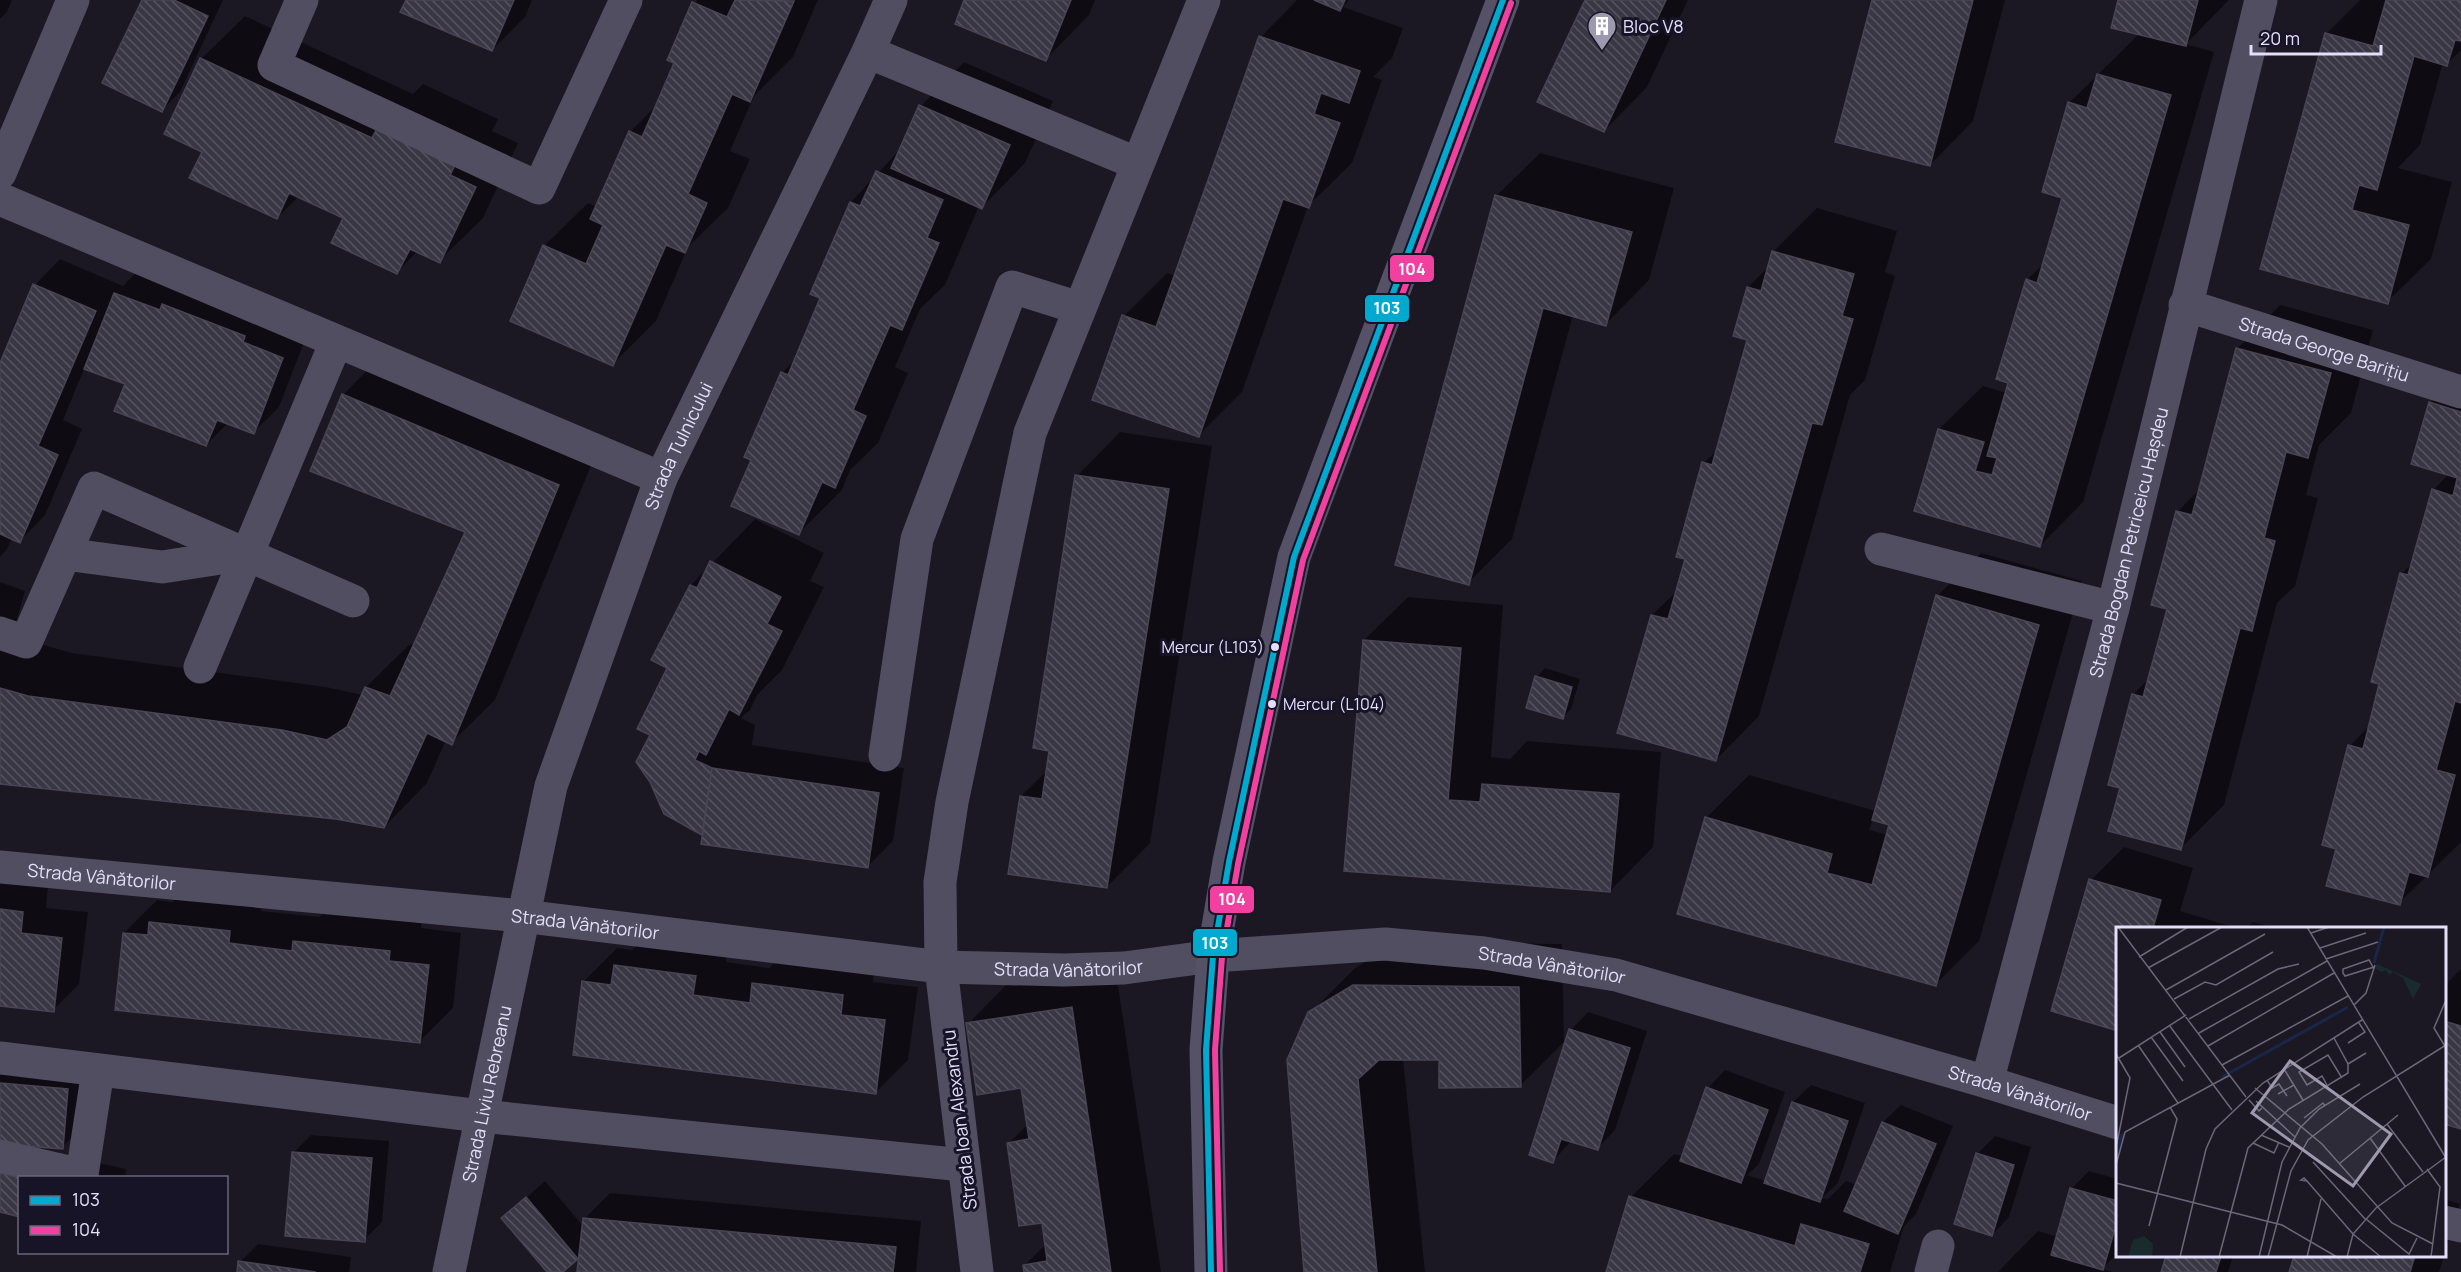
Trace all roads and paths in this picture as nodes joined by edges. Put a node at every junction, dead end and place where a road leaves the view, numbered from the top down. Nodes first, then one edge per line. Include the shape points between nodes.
1 (73, 0) edge
2 (302, 0) edge
3 (626, 0) edge
4 (891, 0) edge
5 (1204, 0) edge
6 (1503, 0) edge
7 (2261, 0) edge
8 (868, 52) junction
9 (1136, 163) junction
10 (0, 173) edge
11 (0, 199) edge
12 (2185, 304) junction
13 (1079, 308) junction
14 (336, 342) junction
15 (2461, 392) edge
16 (661, 478) junction
17 (1881, 549) dead end
18 (65, 554) junction
19 (247, 554) junction
20 (353, 601) dead end
21 (2113, 608) junction
22 (0, 633) edge
23 (200, 667) dead end
24 (885, 755) dead end
25 (0, 867) edge
26 (522, 916) junction
27 (1213, 956) junction
28 (941, 967) junction
29 (0, 1058) edge
30 (98, 1070) junction
31 (1987, 1082) junction
32 (481, 1116) junction
33 (2116, 1122) edge
34 (0, 1156) edge
35 (963, 1165) junction
36 (2446, 1222) edge
37 (2461, 1227) edge
38 (449, 1272) edge
39 (977, 1272) edge
40 (1211, 1272) edge

1 - 10 street
2 - 3 street via 274,65 539,188
4 - 8 street, Strada Tulnicului
5 - 9 street, Strada Ioan Alexandru
6 - 27 main road via 1294,557 1229,862
7 - 12 street, Strada Bogdan Petriceicu Hașdeu
8 - 9 street
8 - 16 street, Strada Tulnicului
9 - 13 street, Strada Ioan Alexandru
11 - 14 street
12 - 15 street, Strada George Barițiu
12 - 21 street, Strada Bogdan Petriceicu Hașdeu
13 - 24 street via 1012,287 917,539
13 - 28 street, Strada Ioan Alexandru via 1029,433 957,779 940,882
14 - 16 street
14 - 19 street
16 - 26 street, Strada Tulnicului via 551,786
17 - 21 street
18 - 19 street via 162,567
18 - 19 street via 94,488
18 - 22 street via 27,642
19 - 20 street
19 - 23 street
21 - 31 street, Strada Bogdan Petriceicu Hașdeu
25 - 26 street, Strada Vânătorilor
26 - 28 street, Strada Vânătorilor
26 - 32 street, Strada Liviu Rebreanu
27 - 28 street, Strada Vânătorilor via 1114,968
27 - 31 street, Strada Vânătorilor via 1385,944 1484,953 1616,975
27 - 40 main road via 1206,1050
28 - 35 street, Strada Ioan Alexandru
29 - 30 street
30 - 32 street
30 - 34 street via 82,1175
31 - 33 street, Strada Vânătorilor
32 - 35 street
32 - 38 street, Strada Liviu Rebreanu
35 - 39 street, Strada Ioan Alexandru
36 - 37 street

